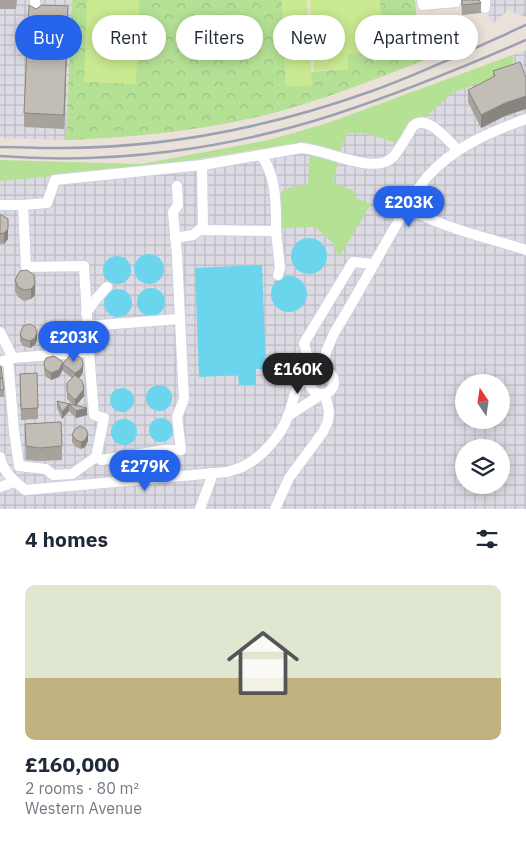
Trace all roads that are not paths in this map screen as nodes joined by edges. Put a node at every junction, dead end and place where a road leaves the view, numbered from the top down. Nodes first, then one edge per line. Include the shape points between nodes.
1 (35, 0) edge
2 (422, 0) edge
3 (456, 0) edge
4 (36, 15) edge
5 (526, 119) edge
6 (458, 150) junction
7 (261, 154) junction
8 (202, 165) junction
9 (177, 186) dead end
10 (0, 205) edge
11 (23, 205) junction
12 (407, 207) junction
13 (199, 230) junction
14 (276, 231) junction
15 (175, 238) junction
16 (526, 250) edge
17 (374, 264) junction
18 (278, 275) dead end
19 (108, 287) dead end
20 (86, 313) junction
21 (180, 319) junction
22 (87, 326) junction
23 (0, 332) edge
24 (60, 335) dead end
25 (88, 339) junction
26 (89, 352) junction
27 (7, 359) edge
28 (323, 370) junction
29 (312, 375) junction
30 (323, 394) junction
31 (288, 416) junction
32 (0, 457) edge
33 (96, 457) junction
34 (211, 473) junction
35 (14, 482) junction
36 (0, 487) edge
37 (200, 509) edge
38 (275, 509) edge

1 - 4 street
2 - 3 street via 423,6
5 - 6 street via 493,131
6 - 7 street via 430,124 418,122 394,156 381,164 365,164 314,149 293,148
6 - 12 street via 427,176
7 - 8 street
7 - 14 street via 269,166 276,201
8 - 11 street via 55,180 47,203
8 - 13 street via 203,227
9 - 15 street via 178,205 173,212
10 - 11 street
11 - 20 street via 26,267 84,266
12 - 16 street via 441,223
12 - 17 street
13 - 14 street
13 - 15 street via 193,235
14 - 18 street
15 - 21 street
17 - 28 street via 329,343
17 - 29 street via 353,262 304,343
19 - 20 street
20 - 22 street
21 - 22 street
21 - 33 street via 184,399 177,417 181,450 102,460
22 - 25 street
23 - 27 street
24 - 25 street via 75,340
25 - 26 street
26 - 27 street
26 - 33 street via 94,415 104,418
27 - 33 street via 19,466 46,469 52,476 72,474
28 - 29 street
28 - 30 street via 330,372 334,383 331,390
29 - 30 street via 311,386 315,392
29 - 31 street via 300,382
30 - 31 street
30 - 38 street via 329,411 328,421 289,478
31 - 34 street via 270,445 255,458 242,467
32 - 35 street via 2,466
34 - 35 street via 25,490
34 - 37 street
35 - 36 street

